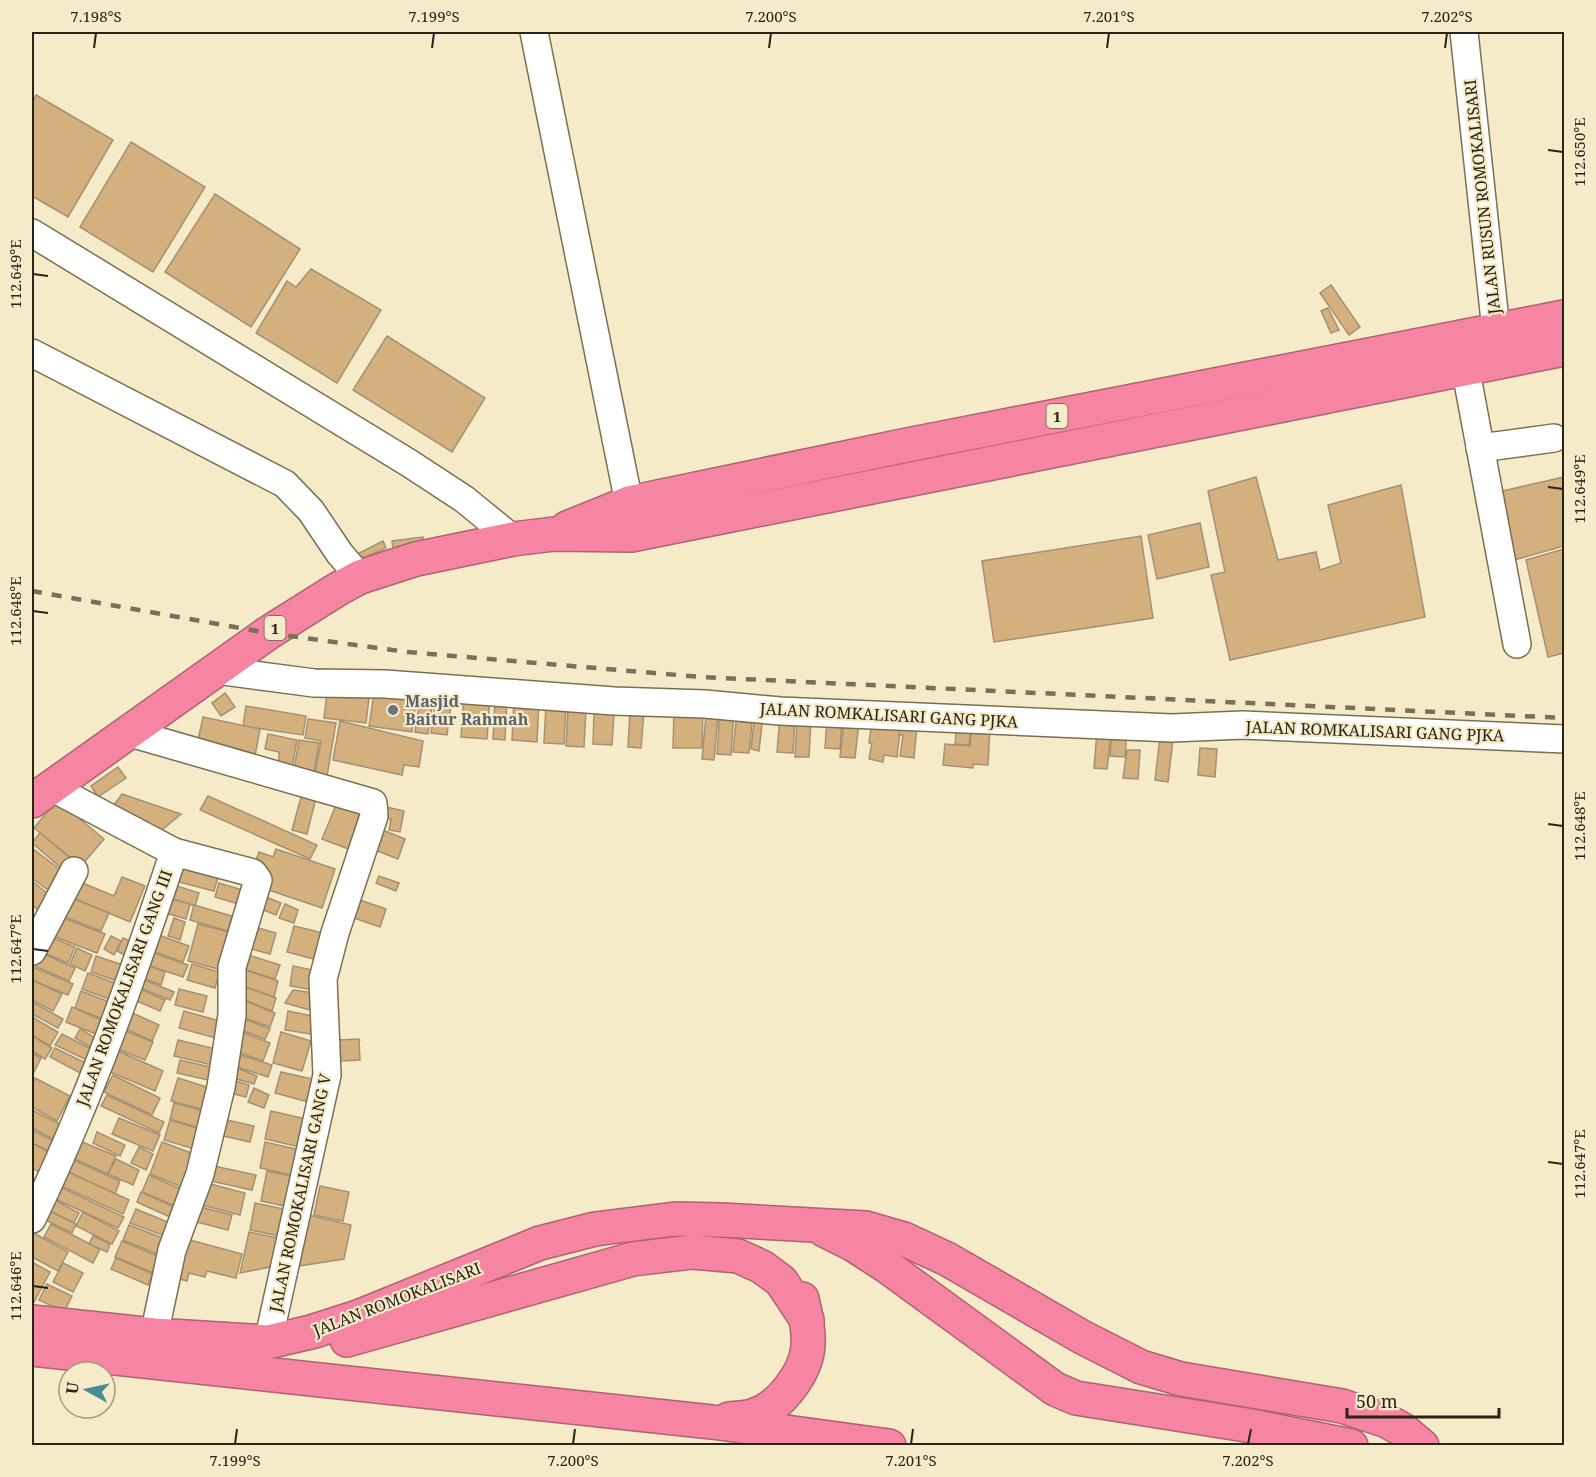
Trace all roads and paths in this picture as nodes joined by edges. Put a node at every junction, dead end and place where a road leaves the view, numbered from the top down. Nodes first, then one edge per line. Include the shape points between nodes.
1 (534, 32) edge
2 (1464, 32) edge
3 (32, 232) edge
4 (1564, 317) edge
5 (1496, 329) junction
6 (1460, 337) junction
7 (1564, 349) edge
8 (32, 353) edge
9 (1500, 362) junction
10 (1465, 369) junction
11 (1554, 438) dead end
12 (1480, 448) junction
13 (629, 503) junction
14 (554, 534) junction
15 (631, 535) junction
16 (513, 538) junction
17 (360, 577) junction
18 (1517, 644) dead end
19 (216, 670) junction
20 (127, 732) junction
21 (1564, 739) edge
22 (41, 794) edge
23 (174, 852) junction
24 (74, 871) dead end
25 (32, 951) edge
26 (33, 1212) edge
27 (722, 1220) junction
28 (818, 1227) junction
29 (807, 1320) junction
30 (32, 1322) edge
31 (154, 1335) junction
32 (268, 1342) junction
33 (32, 1349) edge
34 (712, 1422) junction
35 (889, 1446) edge
36 (1351, 1446) edge
37 (1422, 1446) edge

1 - 13 street
2 - 5 street, JALAN RUSUN ROMOKALISARI
3 - 16 street via 409,463
4 - 5 highway, 1
5 - 6 highway, 1
5 - 9 street, JALAN RUSUN ROMOKALISARI
6 - 10 street
6 - 13 highway, 1
7 - 9 highway, 1
8 - 17 street via 285,484 311,511
9 - 10 highway, 1
10 - 12 street
10 - 15 highway, 1
11 - 12 street
12 - 18 street
13 - 14 highway, 1
13 - 15 street
14 - 15 highway, 1
14 - 16 highway, 1
16 - 17 highway, 1 via 416,559
17 - 19 highway, 1
19 - 20 highway, 1
19 - 21 street, JALAN ROMKALISARI GANG PJKA via 314,683 385,684 780,711
20 - 22 highway, 1
20 - 32 street, JALAN ROMOKALISARI GANG V via 373,804 374,816 323,979 327,1075
22 - 23 street, JALAN ROMOKALISARI GANG III
23 - 26 street, JALAN ROMOKALISARI GANG III via 117,1015 61,1157
23 - 31 street via 253,873 258,880 232,967 232,1015 221,1087 200,1174 172,1250
24 - 25 street
27 - 28 highway, JALAN ROMOKALISARI
27 - 29 highway via 750,1237 784,1266 800,1293
27 - 32 highway, JALAN ROMOKALISARI via 675,1219 595,1229 540,1243 358,1317
28 - 36 highway via 877,1260 1055,1389 1076,1398
28 - 37 highway, JALAN ROMOKALISARI via 866,1228 904,1239 1142,1367 1181,1378 1342,1406 1387,1421
29 - 32 highway via 781,1281 762,1267 738,1256 692,1252 633,1259 358,1338 312,1346
29 - 34 highway via 808,1348 798,1377 776,1403 754,1415
30 - 31 highway, JALAN ROMOKALISARI
31 - 32 highway, JALAN ROMOKALISARI
33 - 34 highway
34 - 35 highway

